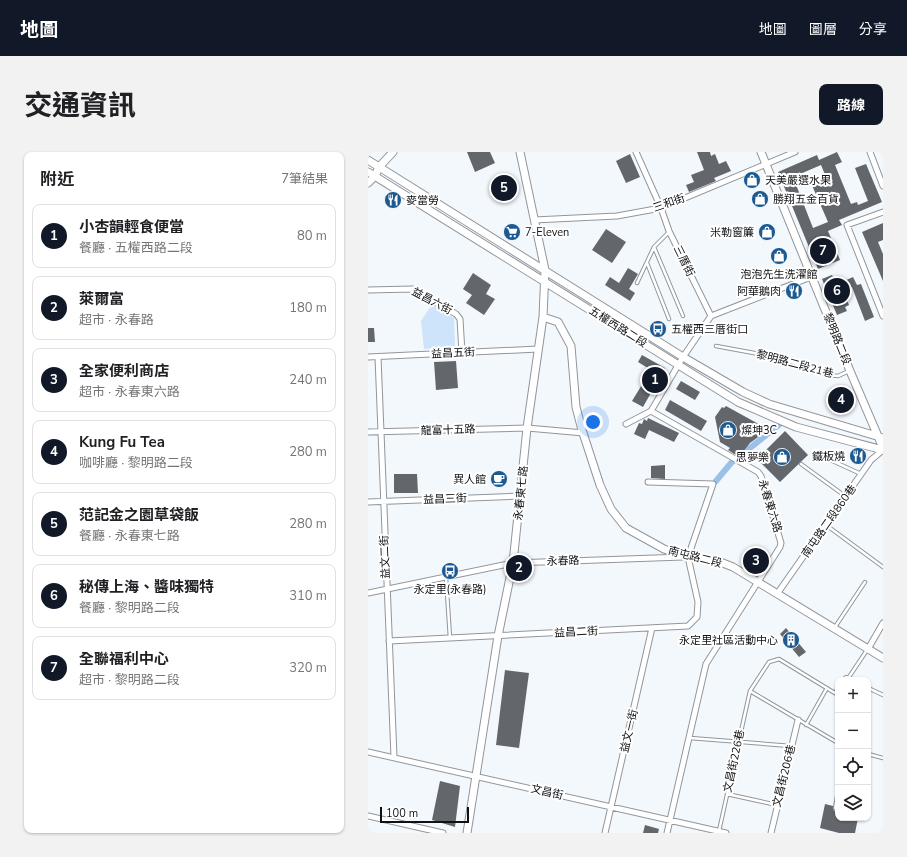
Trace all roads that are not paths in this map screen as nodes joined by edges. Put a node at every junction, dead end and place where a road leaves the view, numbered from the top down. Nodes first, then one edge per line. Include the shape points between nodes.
1 (393, 152) edge
2 (520, 152) edge
3 (636, 152) edge
4 (761, 152) edge
5 (795, 152) edge
6 (870, 152) edge
7 (368, 160) edge
8 (766, 164) junction
9 (379, 167) junction
10 (368, 172) edge
11 (375, 176) junction
12 (368, 183) edge
13 (883, 186) edge
14 (661, 208) junction
15 (883, 212) edge
16 (534, 220) junction
17 (669, 231) junction
18 (654, 248) junction
19 (647, 263) junction
20 (545, 270) junction
21 (811, 277) junction
22 (545, 281) junction
23 (637, 283) dead end
24 (368, 290) edge
25 (682, 316) dead end
26 (711, 316) junction
27 (883, 316) edge
28 (543, 317) junction
29 (669, 319) dead end
30 (716, 346) dead end
31 (538, 349) junction
32 (462, 353) junction
33 (368, 357) edge
34 (378, 357) junction
35 (683, 357) junction
36 (678, 365) junction
37 (850, 371) junction
38 (651, 411) junction
39 (626, 424) dead end
40 (527, 428) junction
41 (368, 432) edge
42 (380, 432) junction
43 (584, 433) junction
44 (880, 437) edge
45 (883, 449) edge
46 (824, 457) dead end
47 (801, 464) dead end
48 (861, 475) junction
49 (648, 482) dead end
50 (522, 496) junction
51 (846, 496) junction
52 (384, 501) junction
53 (368, 502) edge
54 (826, 525) junction
55 (688, 557) junction
56 (513, 563) junction
57 (883, 567) edge
58 (446, 577) junction
59 (758, 582) junction
60 (865, 582) dead end
61 (386, 589) junction
62 (368, 593) edge
63 (777, 594) junction
64 (883, 623) edge
65 (652, 628) junction
66 (834, 628) junction
67 (498, 636) junction
68 (450, 638) junction
69 (389, 641) junction
70 (868, 649) junction
71 (883, 658) edge
72 (849, 677) edge
73 (827, 688) junction
74 (871, 689) edge
75 (750, 691) junction
76 (835, 693) edge
77 (883, 695) edge
78 (798, 720) junction
79 (806, 725) junction
80 (690, 738) junction
81 (738, 741) junction
82 (835, 741) edge
83 (792, 746) junction
84 (368, 752) edge
85 (871, 755) edge
86 (394, 757) junction
87 (883, 758) edge
88 (476, 776) junction
89 (727, 794) junction
90 (835, 804) edge
91 (778, 805) junction
92 (612, 807) junction
93 (834, 808) dead end
94 (368, 816) edge
95 (670, 820) junction
96 (421, 831) edge
97 (719, 832) edge
98 (443, 833) edge
99 (468, 833) edge
100 (605, 833) edge
101 (667, 833) edge
102 (726, 833) edge
103 (771, 833) edge

1 - 9 main road
2 - 16 main road, 永春東七路
3 - 14 street, 三厝街
4 - 8 main road, 黎明路二段
5 - 8 street, 三和街
6 - 13 street
7 - 9 main road, 五權西路二段
8 - 14 street, 三和街
8 - 21 main road, 黎明路二段
9 - 10 main road
9 - 11 main road
9 - 20 main road, 五權西路二段
10 - 11 main road, 五權西路二段
11 - 12 main road
11 - 22 main road, 五權西路二段
14 - 16 street, 三和街 via 617,216
14 - 17 street, 三厝街
15 - 27 street via 847,225
16 - 20 main road, 永春東七路
17 - 18 lane
17 - 26 street, 三厝街
18 - 19 lane
18 - 25 lane
19 - 23 lane
19 - 29 lane
20 - 22 main road, 永春東七路
20 - 35 main road, 五權西路二段
21 - 26 street
21 - 37 main road, 黎明路二段
22 - 28 main road, 永春東七路
22 - 36 main road, 五權西路二段
24 - 32 street, 益昌六街 via 413,289 456,314 460,319
26 - 35 street
28 - 31 main road, 永春東七路
28 - 43 main road, 南屯路二段 via 558,322 571,346 576,407
30 - 37 lane, 黎明路二段21巷 via 781,358 827,375 838,376
31 - 32 street, 益昌五街
31 - 40 main road, 永春東七路
32 - 34 street, 益昌五街
33 - 34 street, 益昌五街
34 - 42 street, 益文二街
35 - 36 street
35 - 44 main road, 五權西路二段 via 769,404
36 - 38 street
36 - 45 main road, 五權西路二段 via 738,402 768,416 796,427
37 - 44 main road, 黎明路二段
38 - 39 street
38 - 59 street, 永春東六路 via 762,476 781,543
40 - 42 street, 龍富十五路
40 - 43 street, 龍富十五路
40 - 50 main road, 永春東七路
41 - 42 street, 龍富十五路
42 - 52 street, 益文二街
43 - 55 main road, 南屯路二段 via 600,485 611,509 624,526 664,549
44 - 45 main road, 黎明路二段
45 - 48 street, 南屯路二段860巷 via 871,460
46 - 48 lane
47 - 51 lane
48 - 51 street, 南屯路二段860巷
49 - 55 street via 713,484
50 - 52 street, 益昌三街
50 - 56 main road, 永春東七路
51 - 54 street, 南屯路二段860巷
52 - 53 street, 益昌三街
52 - 61 street, 益文二街
54 - 57 lane
54 - 63 street, 南屯路二段860巷
55 - 56 street, 永春路
55 - 59 main road, 南屯路二段 via 721,562
55 - 65 street, 益昌二街 via 698,602 697,617 688,626
56 - 58 street, 永春路
56 - 67 main road, 永春東七路
58 - 61 street, 永春路
58 - 68 lane
59 - 63 main road, 南屯路二段
59 - 80 street, 永春東六路 via 706,664
60 - 66 lane
61 - 62 street, 永春路
61 - 69 street, 益文二街
63 - 66 main road, 南屯路二段
64 - 70 street
65 - 67 street, 益昌二街
65 - 92 street, 益文一街
66 - 70 main road, 南屯路二段
67 - 68 street, 益昌二街
67 - 88 main road, 永春東七路
68 - 69 street, 益昌二街
69 - 86 street, 益文二街
70 - 71 main road, 南屯路二段
70 - 72 lane
73 - 75 lane, 文昌街226巷 via 779,659 769,662
73 - 76 lane, 文昌街226巷
73 - 79 lane
74 - 77 lane
75 - 78 lane
75 - 81 lane, 文昌街226巷
78 - 79 lane
78 - 83 street, 文昌街206巷
79 - 82 lane
80 - 81 lane
80 - 95 street, 永春東六路
81 - 83 lane
81 - 89 lane, 文昌街226巷
83 - 91 street, 文昌街206巷
84 - 86 street, 文昌街
85 - 87 lane
86 - 88 street, 文昌街
88 - 92 street, 文昌街
88 - 99 main road, 永春東七路
89 - 91 lane
89 - 97 lane, 文昌街226巷
90 - 93 lane
91 - 103 street, 文昌街206巷
92 - 95 street, 文昌街
92 - 100 street, 益文一街
94 - 96 street
95 - 97 street, 文昌街
95 - 101 street, 永春東六路
96 - 98 street
97 - 102 street, 文昌街

